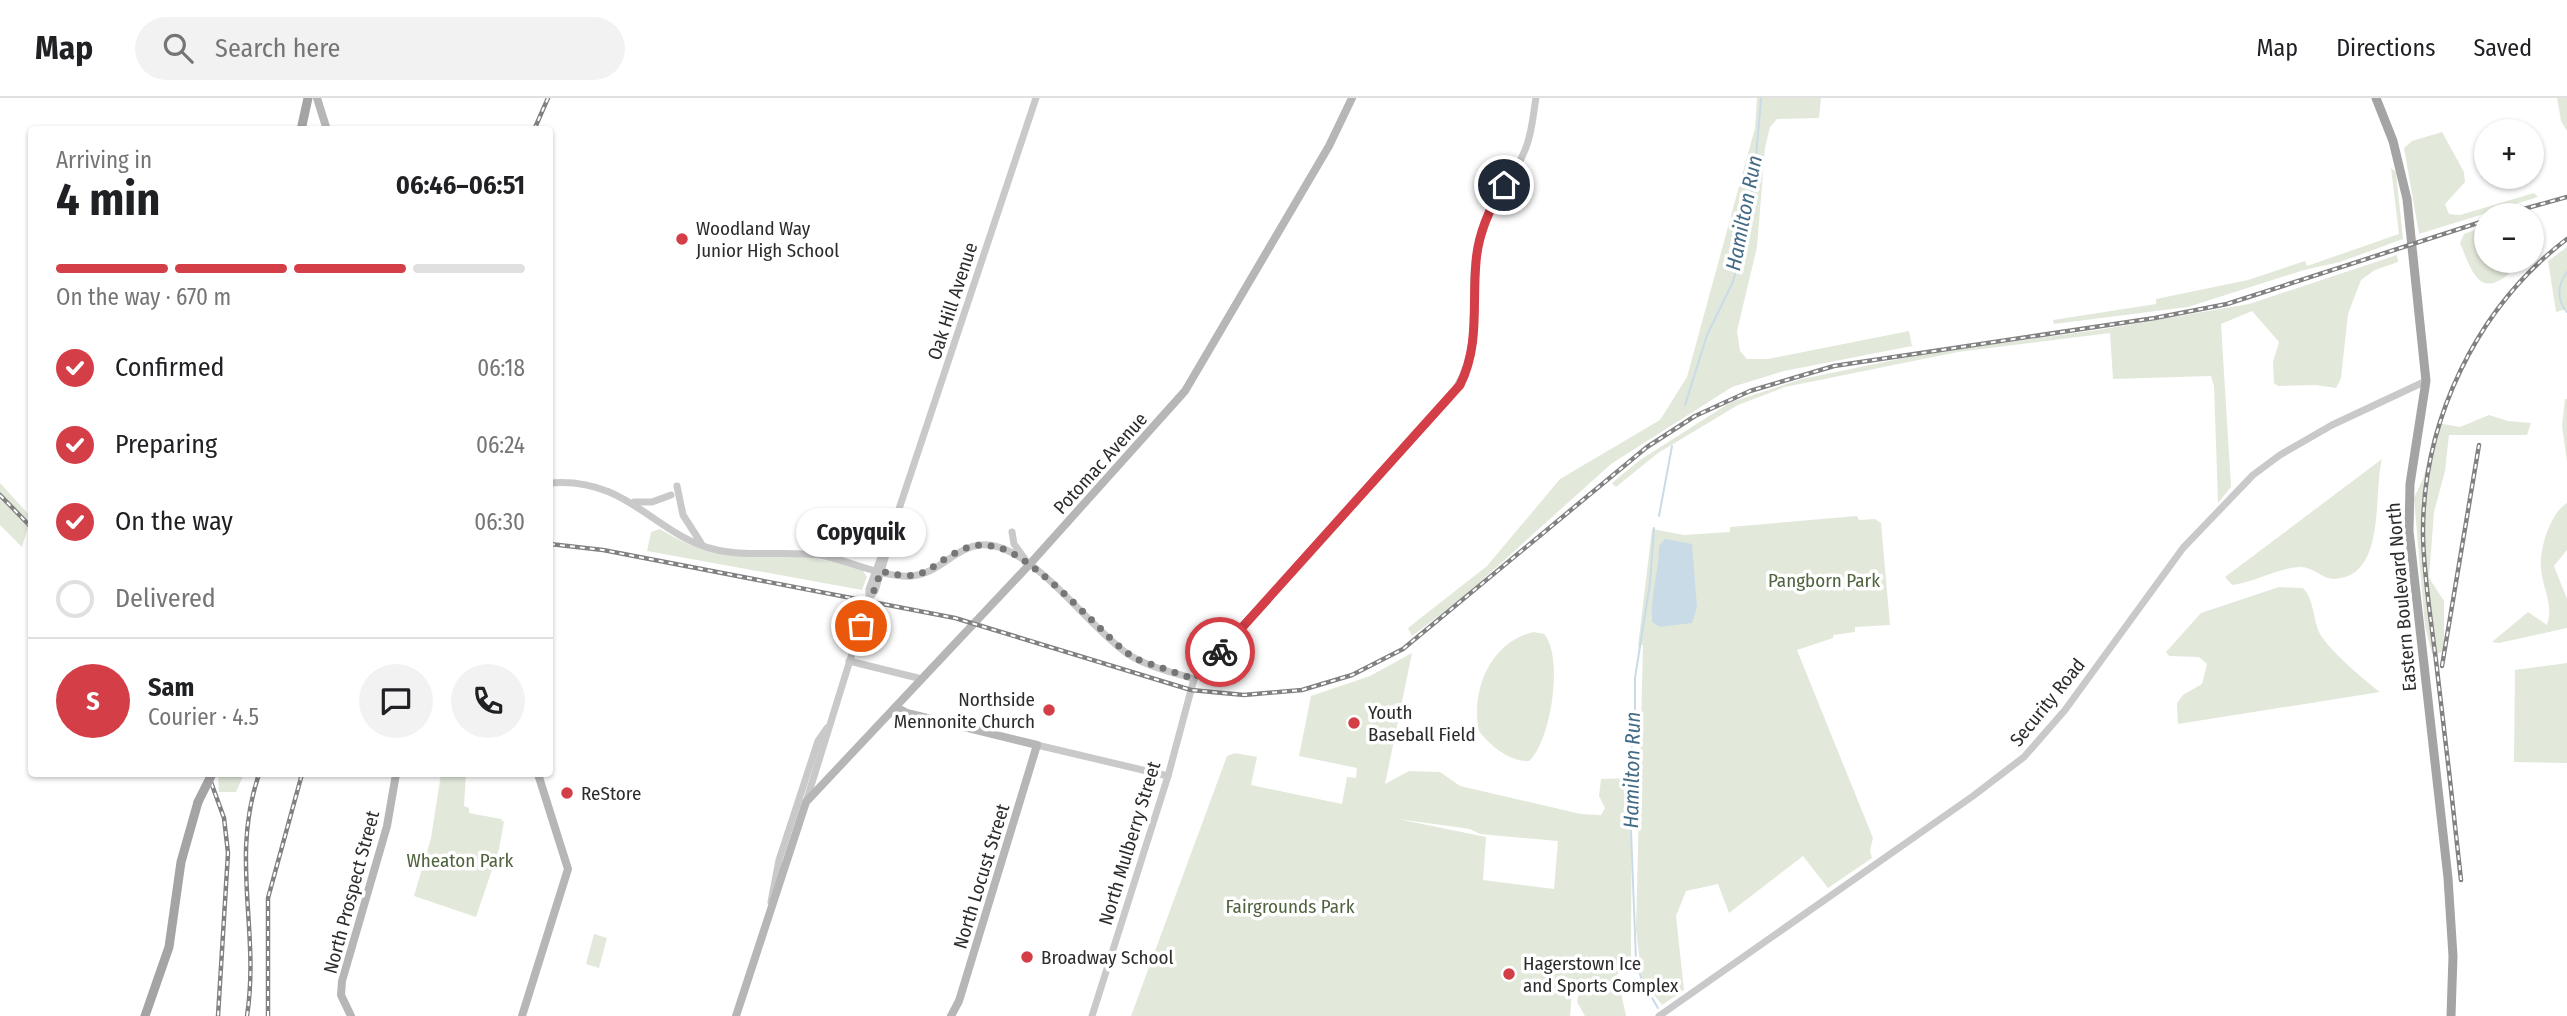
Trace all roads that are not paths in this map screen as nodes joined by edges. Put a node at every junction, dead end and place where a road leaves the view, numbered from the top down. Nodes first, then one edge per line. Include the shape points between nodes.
1 (308, 98) edge
2 (317, 98) edge
3 (1036, 98) edge
4 (1352, 98) edge
5 (1536, 98) edge
6 (2376, 98) edge
7 (302, 126) edge
8 (326, 126) edge
9 (2426, 381) junction
10 (553, 483) edge
11 (677, 486) dead end
12 (671, 495) dead end
13 (633, 502) junction
14 (1012, 532) dead end
15 (704, 546) junction
16 (1029, 565) junction
17 (878, 570) junction
18 (849, 661) junction
19 (922, 679) junction
20 (1194, 679) junction
21 (895, 707) junction
22 (827, 727) junction
23 (1037, 745) junction
24 (1168, 776) junction
25 (210, 777) edge
26 (395, 777) edge
27 (539, 777) edge
28 (806, 802) junction
29 (799, 812) junction
30 (145, 1016) edge
31 (351, 1016) edge
32 (522, 1016) edge
33 (736, 1016) edge
34 (951, 1016) edge
35 (1092, 1016) edge
36 (1659, 1016) edge
37 (2451, 1016) edge

1 - 7 main road
2 - 8 main road
3 - 17 street, Oak Hill Avenue
4 - 16 main road, Potomac Avenue via 1329,146 1185,391
5 - 20 street via 1524,152 1485,221 1476,260 1472,352 1460,385
6 - 9 main road, Eastern Boulevard North via 2393,141 2407,199
9 - 36 street, Security Road via 2332,425 2253,475 2183,548 2065,710 2024,757
9 - 37 main road, Eastern Boulevard North via 2410,484 2409,531 2448,878
10 - 13 street via 590,485
11 - 15 street via 683,515
12 - 13 street
13 - 15 street
14 - 16 street via 1014,544
15 - 17 street via 732,553 817,555
16 - 17 street via 1006,550 984,544 960,550 920,574 901,576
16 - 19 main road, Potomac Avenue
16 - 20 street via 1128,655
17 - 18 street, Oak Hill Avenue
18 - 19 street
18 - 22 street, Oak Hill Avenue
19 - 21 main road, Potomac Avenue
20 - 24 street, North Mulberry Street
21 - 23 main road
21 - 28 main road, Potomac Avenue
22 - 28 street, Oak Hill Avenue
22 - 29 street, Oak Hill Avenue via 818,741
23 - 24 street
23 - 34 main road, North Locust Street
24 - 35 street, North Mulberry Street
25 - 30 main road, bridge via 198,802 181,862 169,947
26 - 31 main road, North Prospect Street via 387,826 342,981 341,995
27 - 32 main road via 568,869
28 - 29 main road, Oak Hill Avenue
29 - 33 main road

